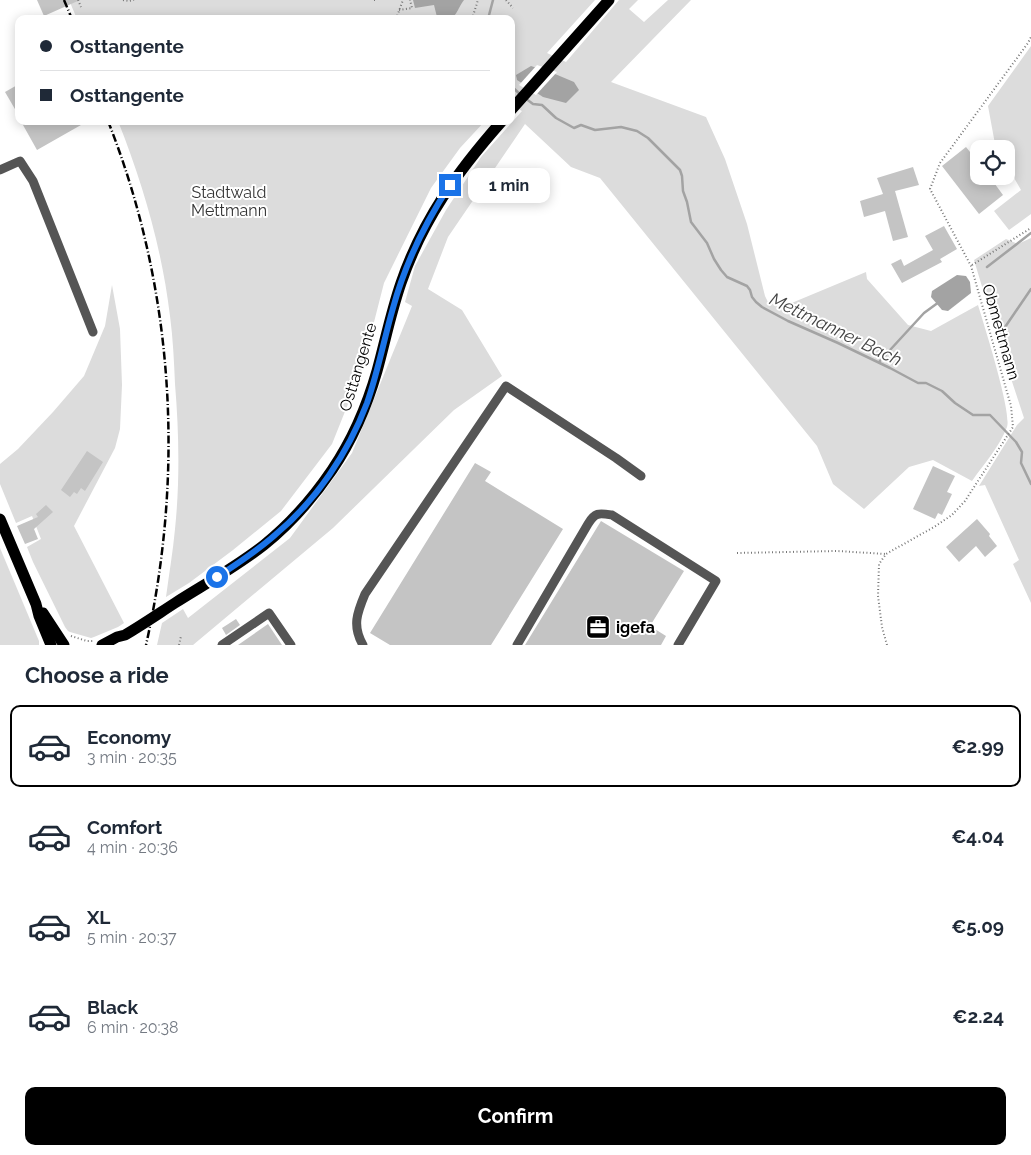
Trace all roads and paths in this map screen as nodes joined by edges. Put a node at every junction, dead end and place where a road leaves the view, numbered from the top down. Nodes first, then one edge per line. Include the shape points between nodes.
1 (78, 0) edge
2 (124, 0) edge
3 (134, 0) edge
4 (403, 0) edge
5 (410, 0) edge
6 (478, 0) edge
7 (506, 0) edge
8 (608, 1) edge
9 (81, 7) dead end
10 (513, 8) dead end
11 (399, 10) junction
12 (397, 15) edge
13 (473, 15) edge
14 (1031, 37) edge
15 (515, 106) edge
16 (498, 125) edge
17 (0, 170) edge
18 (1031, 228) edge
19 (971, 266) junction
20 (94, 332) dead end
21 (641, 476) dead end
22 (0, 519) edge
23 (737, 553) dead end
24 (886, 554) junction
25 (36, 604) junction
26 (125, 636) junction
27 (182, 636) dead end
28 (66, 640) edge
29 (99, 643) edge
30 (51, 645) edge
31 (116, 645) edge
32 (179, 645) edge
33 (222, 645) edge
34 (291, 645) edge
35 (363, 645) edge
36 (517, 645) edge
37 (678, 645) edge
38 (887, 645) edge

1 - 9 path
2 - 3 path
4 - 11 path
5 - 11 path via 412,8
6 - 13 path
7 - 10 path
8 - 15 main road
11 - 12 path
14 - 19 path, Obmettmann via 940,163 930,189
16 - 26 main road, Osttangente via 454,180 419,239 398,291 366,404 332,470 310,500 276,535 242,561
17 - 20 street via 20,161 33,181
18 - 19 path
19 - 24 path, Obmettmann via 1011,406 1013,427 966,501 934,527
21 - 35 street via 506,386 366,594 358,610 356,627
22 - 25 main road
23 - 24 path via 837,551
24 - 38 path via 879,564 878,596
25 - 28 main road
25 - 30 main road
26 - 29 main road, Osttangente
26 - 31 main road, Osttangente
27 - 32 path
28 - 29 path
33 - 34 street via 269,613
36 - 37 street via 593,516 601,513 612,515 716,581

